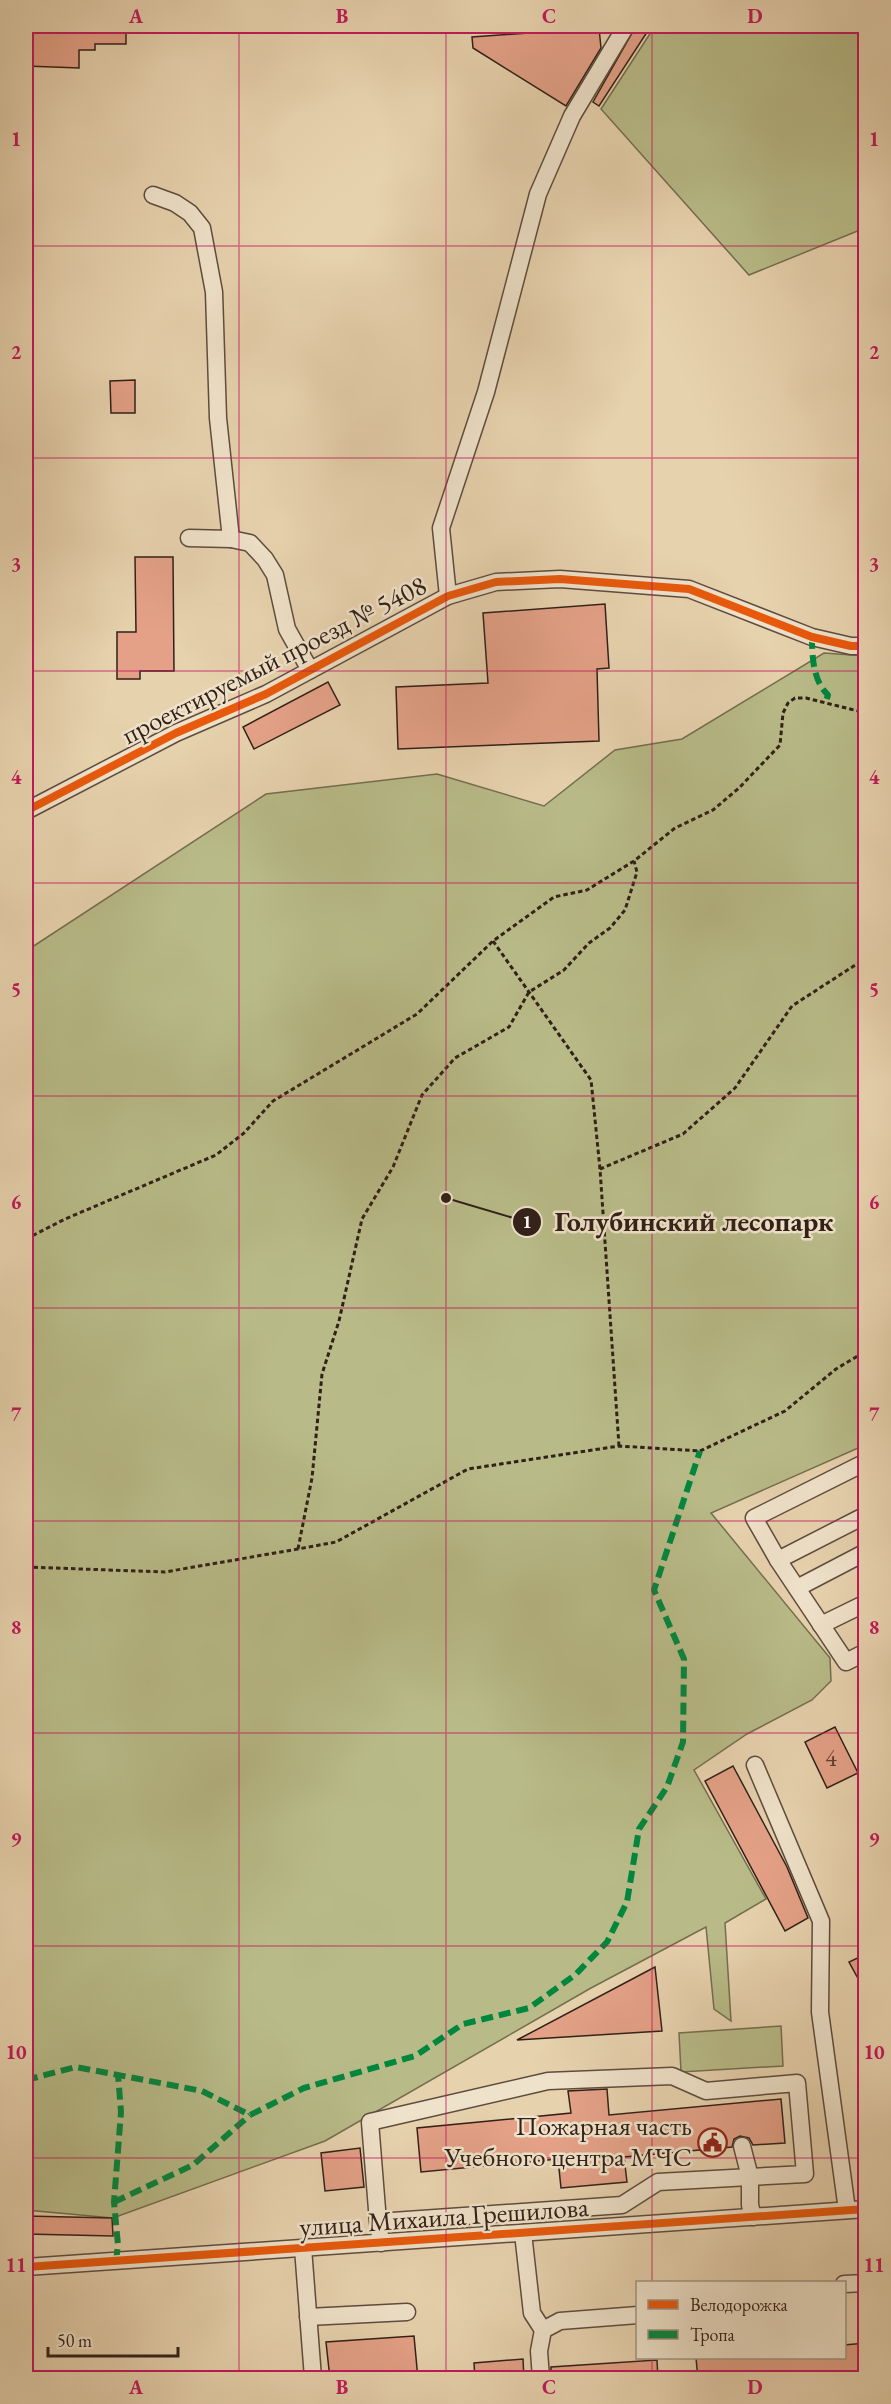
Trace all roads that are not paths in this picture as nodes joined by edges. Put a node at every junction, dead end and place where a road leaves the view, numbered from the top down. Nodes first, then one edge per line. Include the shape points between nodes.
1 (626, 26) edge
2 (153, 195) dead end
3 (189, 538) dead end
4 (231, 538) junction
5 (448, 596) junction
6 (866, 646) edge
7 (310, 670) junction
8 (26, 811) edge
9 (866, 1462) edge
10 (866, 1515) edge
11 (866, 1552) edge
12 (778, 1560) junction
13 (797, 1588) junction
14 (866, 1603) edge
15 (821, 1625) junction
16 (866, 1652) edge
17 (755, 1765) dead end
18 (742, 2146) dead end
19 (750, 2177) junction
20 (866, 2209) edge
21 (847, 2210) junction
22 (753, 2217) junction
23 (378, 2222) junction
24 (523, 2233) junction
25 (381, 2242) junction
26 (303, 2248) junction
27 (26, 2267) edge
28 (866, 2283) edge
29 (846, 2284) edge
30 (407, 2312) dead end
31 (636, 2315) edge
32 (308, 2317) junction
33 (543, 2330) junction
34 (313, 2379) edge
35 (541, 2379) edge

1 - 5 street via 572,116 538,194 486,392 441,528
2 - 4 street via 190,213 202,228 214,292 218,418
3 - 4 street
4 - 7 street via 250,543 275,575 287,629
5 - 6 street, проектируемый проезд № 5408 via 496,582 560,579 688,589 812,637
5 - 7 street, проектируемый проезд № 5408
7 - 8 street, проектируемый проезд № 5408 via 176,733
9 - 12 street via 754,1518
10 - 12 street
11 - 13 street
12 - 13 street
13 - 15 street
14 - 15 street
15 - 16 street via 846,1662
17 - 21 street via 820,1921 820,2012
18 - 19 street
19 - 22 street
19 - 23 street via 658,2182 622,2205
19 - 23 street via 805,2174 796,2083 706,2091 672,2076 548,2081 370,2122
20 - 21 street, улица Михаила Грешилова
21 - 22 street, улица Михаила Грешилова
22 - 24 street, улица Михаила Грешилова
23 - 25 street
24 - 25 street, улица Михаила Грешилова
24 - 33 street via 532,2313
25 - 26 street, улица Михаила Грешилова
26 - 27 street, улица Михаила Грешилова
26 - 32 street
28 - 29 street
30 - 32 street
31 - 33 street via 560,2321
32 - 34 street
33 - 35 street via 539,2351

